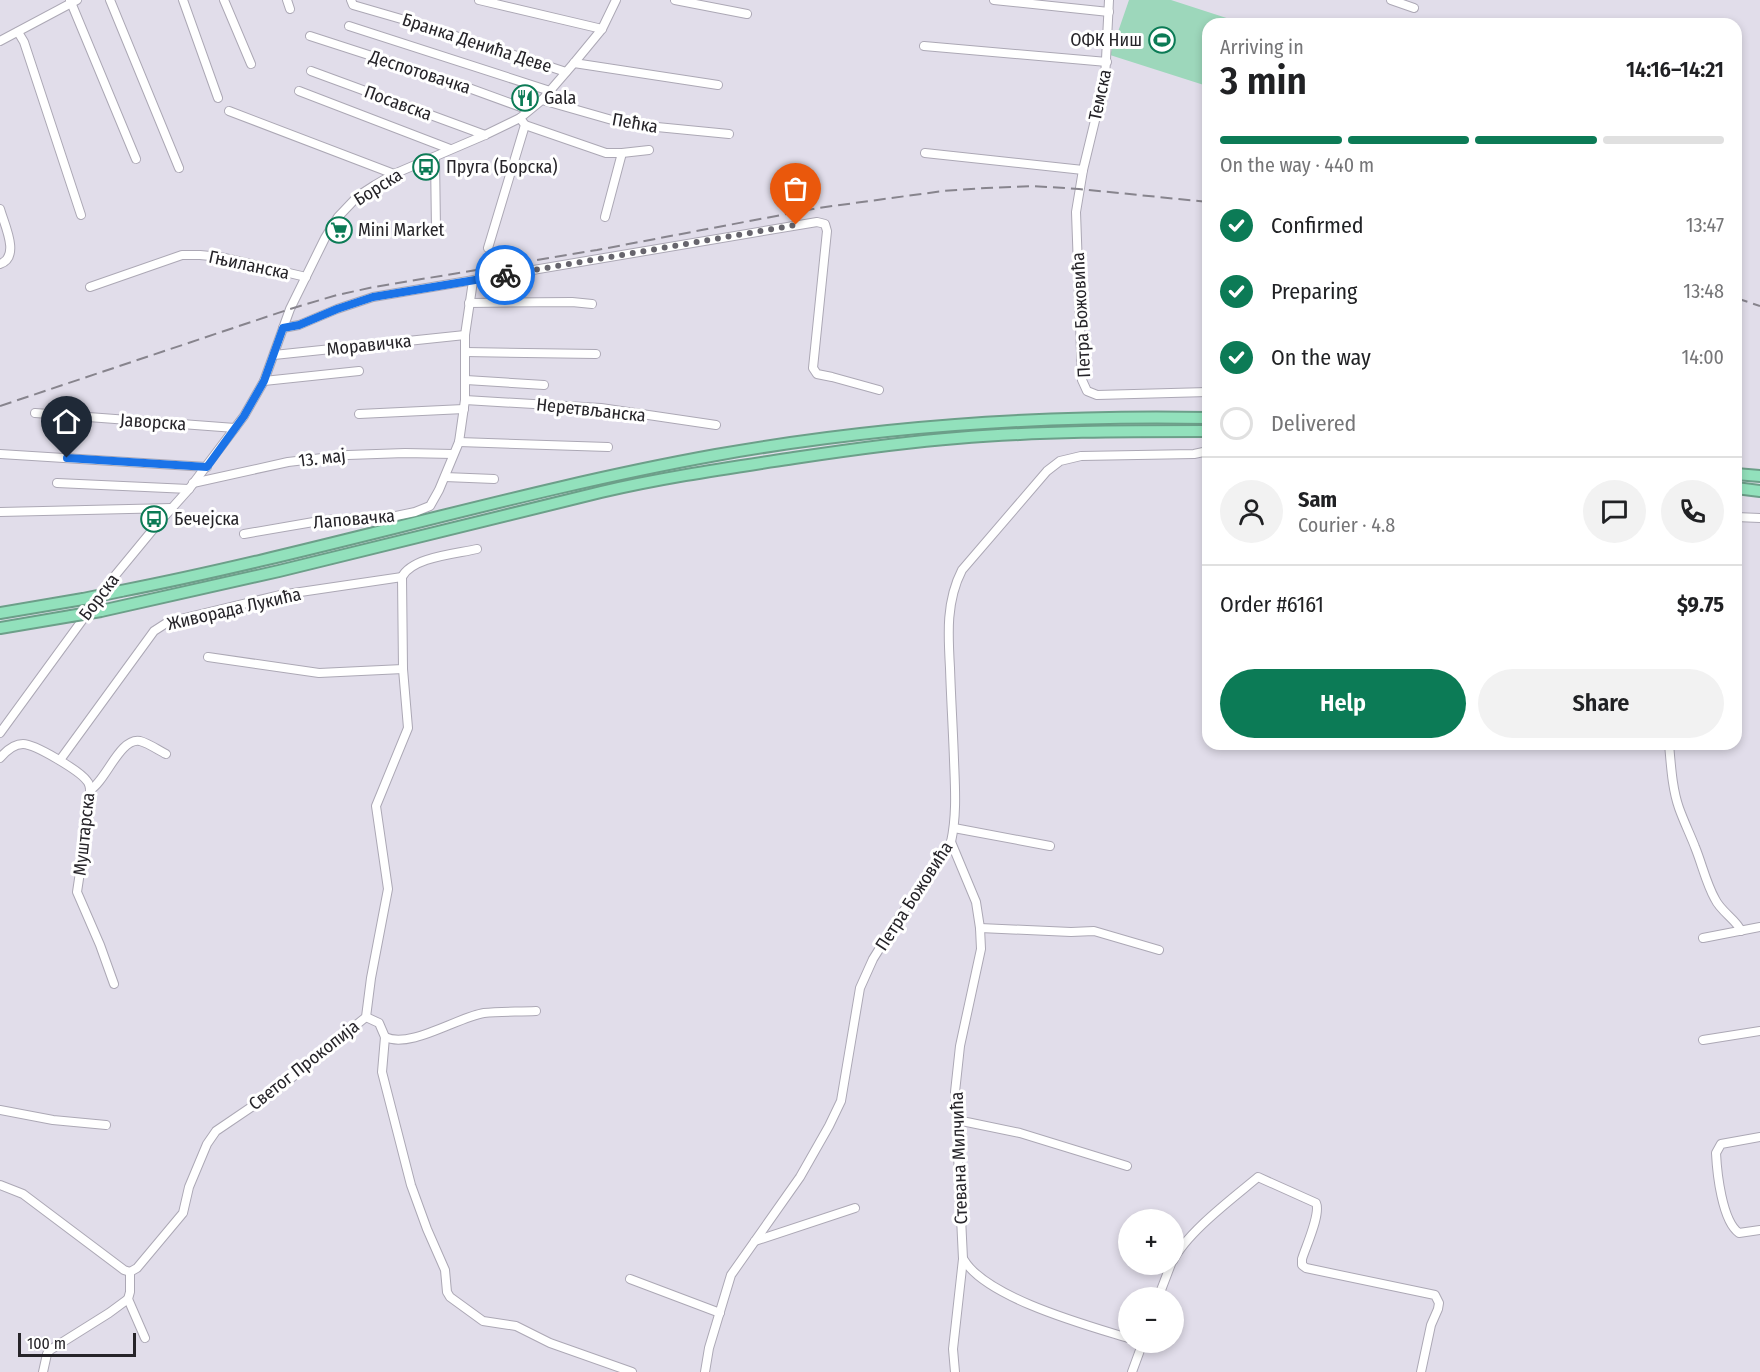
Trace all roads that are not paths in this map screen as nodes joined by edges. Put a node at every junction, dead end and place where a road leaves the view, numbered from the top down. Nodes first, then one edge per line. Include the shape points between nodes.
1 (110, 0) edge
2 (183, 0) edge
3 (224, 0) edge
4 (287, 0) edge
5 (478, 0) edge
6 (616, 0) edge
7 (675, 0) edge
8 (994, 0) edge
9 (1109, 0) edge
10 (1391, 0) edge
11 (73, 1) edge
12 (352, 3) edge
13 (1414, 8) dead end
14 (290, 9) dead end
15 (1109, 12) junction
16 (747, 14) dead end
17 (349, 26) dead end
18 (602, 29) junction
19 (18, 32) junction
20 (310, 36) dead end
21 (0, 41) edge
22 (924, 46) dead end
23 (1107, 62) junction
24 (574, 63) junction
25 (251, 64) dead end
26 (311, 71) dead end
27 (567, 72) junction
28 (718, 86) dead end
29 (299, 91) dead end
30 (550, 91) junction
31 (218, 98) dead end
32 (542, 100) junction
33 (530, 110) junction
34 (229, 111) dead end
35 (520, 118) junction
36 (525, 125) junction
37 (729, 134) dead end
38 (485, 135) junction
39 (450, 149) junction
40 (649, 150) dead end
41 (622, 153) junction
42 (925, 153) dead end
43 (435, 157) junction
44 (136, 159) dead end
45 (179, 168) dead end
46 (1083, 170) junction
47 (394, 174) junction
48 (1079, 189) joint
49 (0, 209) edge
50 (81, 215) dead end
51 (605, 217) dead end
52 (436, 230) dead end
53 (488, 248) dead end
54 (0, 264) edge
55 (306, 277) junction
56 (473, 281) junction
57 (90, 287) dead end
58 (469, 303) junction
59 (592, 304) dead end
60 (283, 328) junction
61 (465, 335) junction
62 (465, 352) junction
63 (596, 354) dead end
64 (274, 355) junction
65 (359, 371) dead end
66 (466, 380) junction
67 (264, 381) junction
68 (544, 385) dead end
69 (879, 390) dead end
70 (1202, 392) edge
71 (464, 405) junction
72 (35, 413) dead end
73 (359, 414) dead end
74 (1202, 418) edge
75 (716, 425) dead end
76 (235, 428) junction
77 (1202, 431) edge
78 (459, 442) junction
79 (608, 447) dead end
80 (1202, 452) edge
81 (0, 454) edge
82 (453, 454) junction
83 (207, 467) junction
84 (1742, 474) edge
85 (1760, 476) edge
86 (445, 477) junction
87 (494, 479) dead end
88 (57, 483) dead end
89 (191, 486) junction
90 (1742, 489) edge
91 (1760, 491) edge
92 (172, 508) junction
93 (0, 512) edge
94 (1742, 517) edge
95 (1760, 518) edge
96 (244, 534) dead end
97 (477, 549) dead end
98 (402, 577) junction
99 (0, 613) edge
100 (0, 628) edge
101 (208, 657) dead end
102 (403, 669) junction
103 (0, 733) edge
104 (1670, 750) edge
105 (166, 754) dead end
106 (0, 758) edge
107 (60, 760) junction
108 (90, 790) junction
109 (954, 828) junction
110 (951, 842) junction
111 (1050, 846) dead end
112 (1760, 927) edge
113 (980, 928) junction
114 (1741, 931) junction
115 (1703, 938) dead end
116 (1159, 950) dead end
117 (114, 984) dead end
118 (536, 1011) dead end
119 (366, 1017) junction
120 (1760, 1031) edge
121 (385, 1037) junction
122 (1703, 1040) dead end
123 (0, 1110) edge
124 (957, 1120) junction
125 (106, 1125) dead end
126 (1760, 1137) edge
127 (1127, 1166) dead end
128 (0, 1185) edge
129 (855, 1208) dead end
130 (1760, 1230) edge
131 (755, 1241) junction
132 (1184, 1244) edge
133 (963, 1259) junction
134 (130, 1272) junction
135 (630, 1279) dead end
136 (128, 1299) junction
137 (720, 1312) junction
138 (1118, 1335) edge
139 (145, 1338) dead end
140 (1139, 1353) edge
141 (43, 1372) edge
142 (632, 1372) edge
143 (705, 1372) edge
144 (955, 1372) edge
145 (1132, 1372) edge
146 (1421, 1372) edge

1 - 45 street
2 - 31 street
3 - 25 street
4 - 14 street
5 - 18 street
6 - 18 street, Борска
7 - 16 street
8 - 15 street
9 - 15 street, Темска
10 - 13 street
11 - 19 street
11 - 44 street
12 - 27 street, Бранка Денића Деве
15 - 23 street, Темска
17 - 30 street
18 - 24 street, Борска
19 - 21 street
19 - 50 street
20 - 33 street, Деспотовачка
22 - 23 street
23 - 46 street, Темска
24 - 27 street, Борска
24 - 28 street
26 - 38 street, Посавска
27 - 30 street, Борска
29 - 39 street
30 - 32 street, Борска
32 - 33 street, Борска
32 - 37 street, Пећка via 626,124
33 - 35 street, Борска
34 - 47 street
35 - 36 street
35 - 38 street, Борска
36 - 41 street via 606,153
36 - 53 street
38 - 39 street, Борска
39 - 43 street, Борска
40 - 41 street
41 - 51 street
42 - 46 street
43 - 47 street, Борска
43 - 52 street
46 - 48 street, Темска
47 - 55 street, Борска via 358,196 338,217
48 - 70 street, Петра Божовића via 1076,212 1083,386 1097,395
49 - 54 street via 10,245 9,258
55 - 57 street, Гњиланска via 221,257 182,255
55 - 60 street, Борска
56 - 58 street, Лаповачка
56 - 60 street via 373,297
56 - 69 street via 817,222 827,231 813,368 818,374
58 - 59 street
58 - 61 street, Лаповачка
60 - 64 street, Борска
61 - 62 street, Лаповачка
61 - 64 street, Моравичка
62 - 63 street
62 - 66 street, Лаповачка
64 - 67 street, Борска
65 - 67 street
66 - 68 street
66 - 71 street, Лаповачка
67 - 76 street, Борска
71 - 73 street, Неретвљанска
71 - 75 street, Неретвљанска via 601,408
71 - 78 street, Лаповачка
72 - 76 street, Јаворска
74 - 99 highway, bridge via 1008,420 785,443 578,483 290,554
76 - 83 street, Борска
77 - 100 highway, bridge via 1074,431 958,437 733,467 611,489 101,611
78 - 79 street
78 - 82 street, Лаповачка
80 - 109 street, Петра Божовића via 1081,456 1060,461 962,570 950,603 948,631 956,793
81 - 83 street
82 - 86 street, Лаповачка
82 - 89 street, 13. мај via 348,455 288,462
83 - 89 street, Борска
84 - 85 highway
86 - 87 street
86 - 96 street, Лаповачка via 430,506 415,512 325,520
88 - 89 street, 13. мај
89 - 92 street, Борска
90 - 91 highway
92 - 93 street
92 - 103 street, Борска via 113,578
94 - 95 street
97 - 98 street via 423,562
98 - 102 street, Светог Прокопија
98 - 107 street, Живорада Лукића via 280,595 160,626
101 - 102 street via 319,673
102 - 119 street, Светог Прокопија via 408,728 376,806 388,890
104 - 114 street via 1678,806 1701,868 1715,900
105 - 108 street via 141,741 128,743
106 - 107 street, Муштарска via 24,744
107 - 108 street, Муштарска via 80,773
108 - 117 street, Муштарска via 77,892
109 - 110 street, Петра Божовића
109 - 111 street
110 - 113 street, Стевана Милчића via 976,902
110 - 131 street, Петра Божовића via 873,959 860,988 841,1101 800,1177
112 - 114 street
113 - 116 street via 1094,931
113 - 124 street, Стевана Милчића via 981,949 960,1046 955,1092
114 - 115 street
118 - 121 street via 483,1013 422,1036 394,1040
119 - 121 street via 379,1023
119 - 134 street, Светог Прокопија via 278,1089 216,1131 189,1187 183,1213
120 - 122 street
121 - 142 street via 382,1072 411,1185 445,1270 450,1298 483,1321 516,1326
123 - 125 street
124 - 127 street via 1020,1133
124 - 133 street, Стевана Милчића
126 - 130 street via 1721,1144 1716,1153 1734,1229 1738,1233
128 - 134 street via 22,1194
129 - 131 street
131 - 137 street, Петра Божовића via 731,1275
132 - 146 street via 1258,1177 1316,1203 1316,1217 1302,1265 1435,1296 1438,1309
133 - 138 street via 976,1274 1034,1307
133 - 144 street, Стевана Милчића via 953,1349
134 - 136 street
135 - 137 street
136 - 139 street
136 - 141 street via 51,1350
137 - 143 street, Петра Божовића
140 - 145 street

